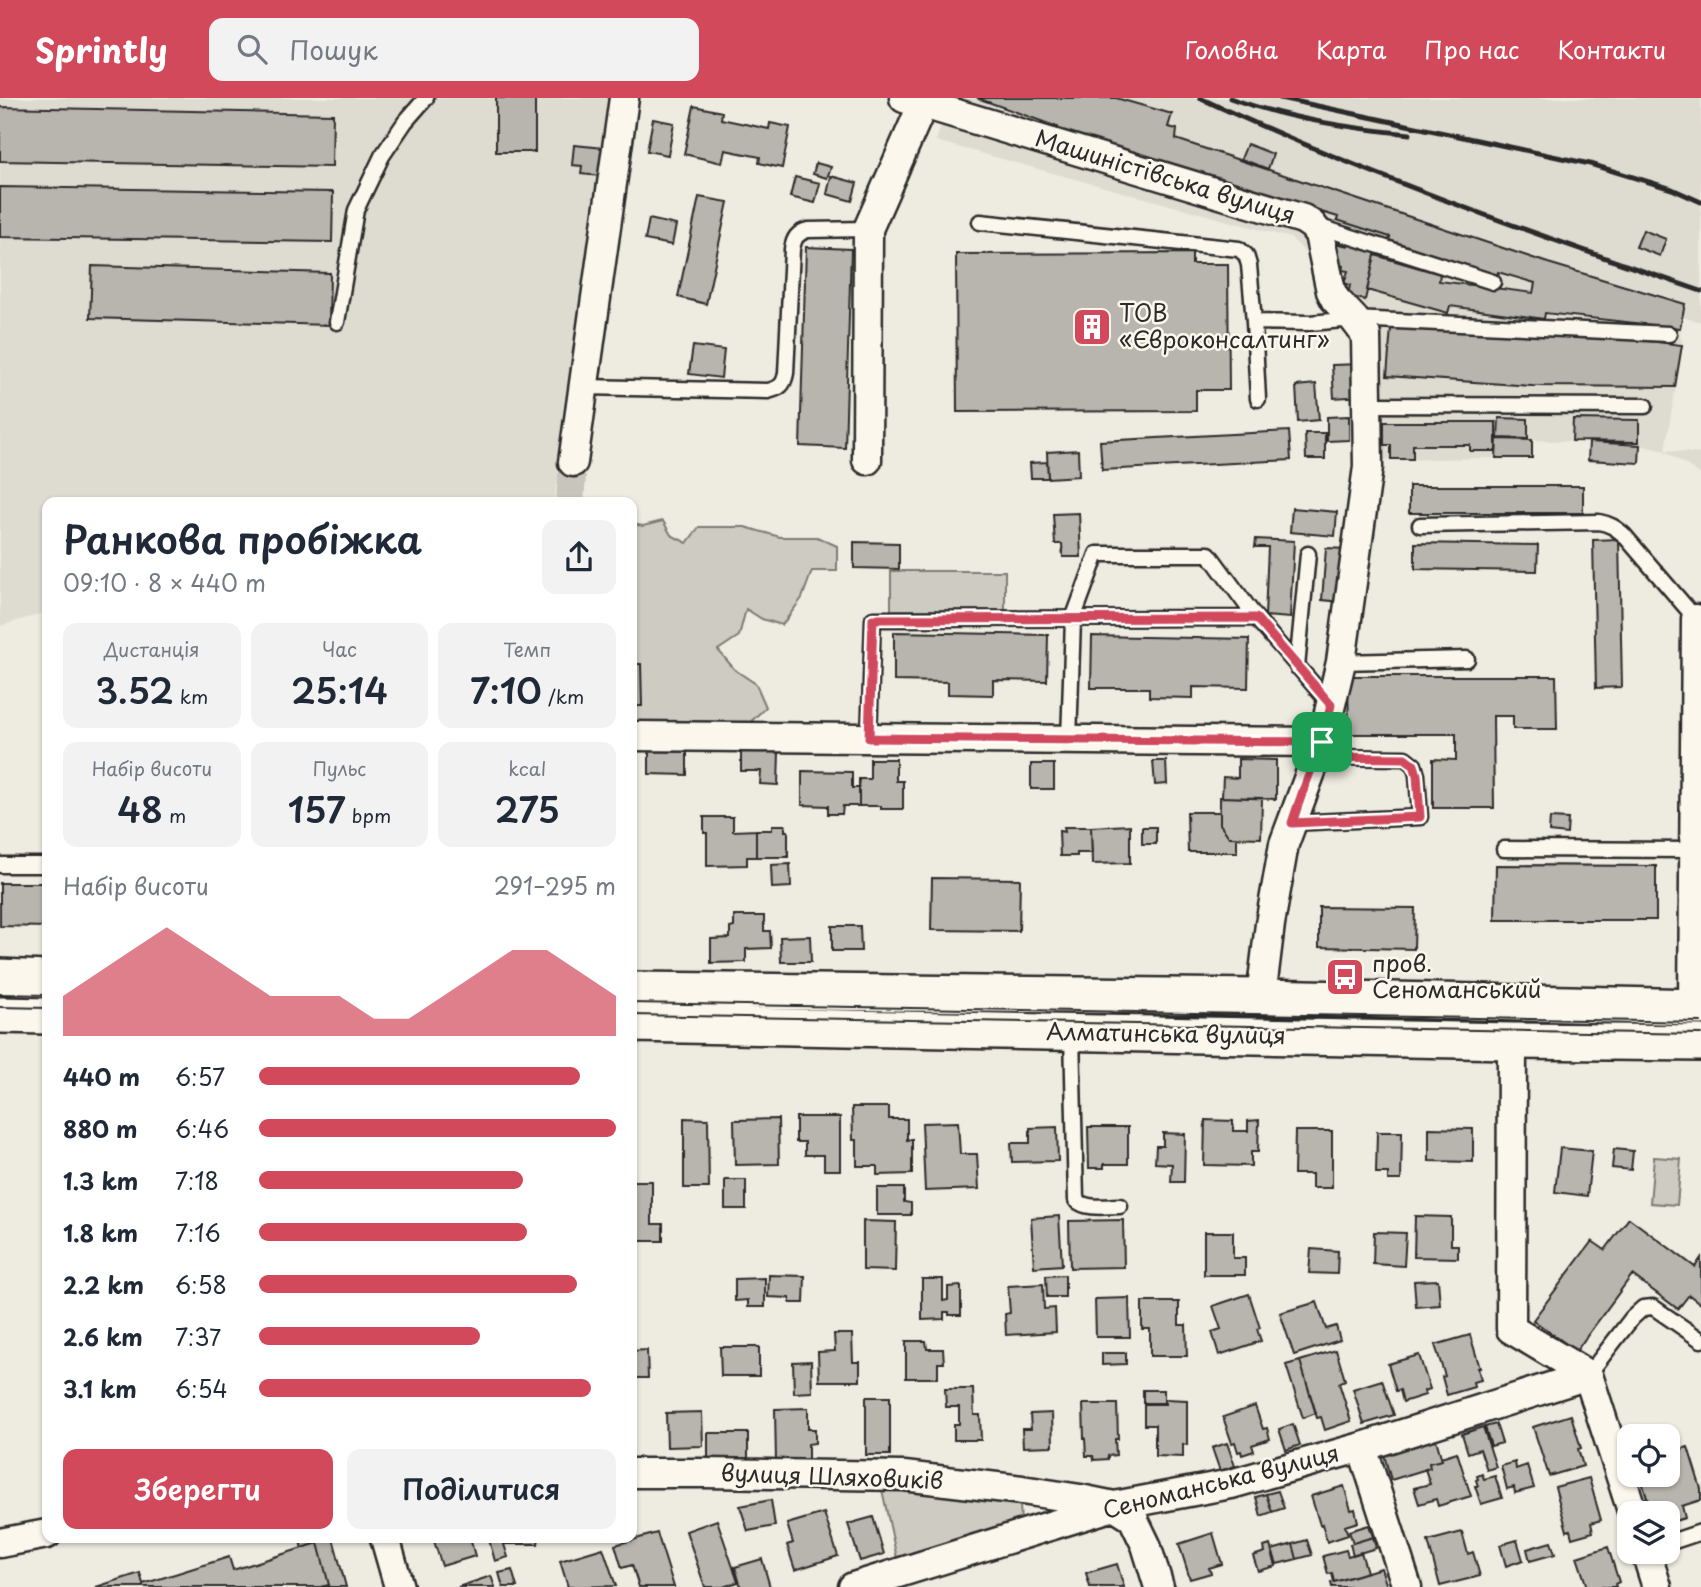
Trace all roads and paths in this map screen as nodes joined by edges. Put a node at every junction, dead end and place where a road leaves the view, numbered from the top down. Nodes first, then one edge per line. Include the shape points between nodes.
1 (426, 98) edge
2 (625, 98) edge
3 (914, 101) edge
4 (980, 222) dead end
5 (1312, 225) junction
6 (868, 229) junction
7 (1493, 282) dead end
8 (1354, 319) junction
9 (337, 322) dead end
10 (1254, 322) junction
11 (1668, 334) dead end
12 (583, 387) junction
13 (1258, 399) dead end
14 (1367, 405) junction
15 (1645, 406) dead end
16 (867, 460) dead end
17 (573, 462) tunnel mouth
18 (1420, 525) dead end
19 (1308, 554) dead end
20 (1256, 618) junction
21 (1073, 619) junction
22 (1698, 619) edge
23 (1467, 659) dead end
24 (1341, 662) junction
25 (1297, 667) junction
26 (1331, 705) junction
27 (1698, 729) edge
28 (637, 736) edge
29 (869, 738) junction
30 (1069, 740) junction
31 (1319, 750) junction
32 (1292, 823) junction
33 (1504, 849) dead end
34 (1694, 850) junction
35 (0, 865) edge
36 (42, 865) edge
37 (0, 977) edge
38 (42, 979) edge
39 (637, 990) edge
40 (1261, 997) junction
41 (1697, 1007) edge
42 (0, 1015) edge
43 (42, 1016) edge
44 (637, 1024) edge
45 (1072, 1032) junction
46 (1512, 1041) junction
47 (1701, 1043) edge
48 (1120, 1206) dead end
49 (1701, 1340) edge
50 (1588, 1376) junction
51 (1362, 1447) junction
52 (637, 1473) edge
53 (1629, 1501) edge
54 (1114, 1506) junction
55 (1701, 1532) edge
56 (42, 1535) edge
57 (1680, 1539) edge
58 (0, 1543) edge
59 (386, 1543) edge
60 (1650, 1564) edge
61 (902, 1580) edge
62 (398, 1587) edge
63 (853, 1587) edge
64 (1159, 1587) edge
65 (1407, 1587) edge
66 (1657, 1587) edge

1 - 9 lane via 382,156 356,210
2 - 12 street
3 - 5 street, Машиністівська вулиця
3 - 6 street
4 - 10 lane via 1239,249 1249,265
5 - 7 lane
5 - 8 street, Машиністівська вулиця via 1319,234 1335,299
6 - 12 lane via 807,230 794,239 786,373 778,389
6 - 16 street
8 - 10 lane
8 - 11 lane
8 - 14 street, Машиністівська вулиця via 1366,335
10 - 13 lane
12 - 17 street
14 - 15 lane
14 - 24 street, Машиністівська вулиця via 1368,467
18 - 22 lane via 1608,524 1624,535
19 - 25 lane
20 - 21 lane
20 - 21 lane via 1209,554 1097,554
20 - 25 lane
21 - 29 lane via 873,619
21 - 30 lane
22 - 27 street
23 - 24 lane
24 - 26 street, Машиністівська вулиця
25 - 26 lane
26 - 31 street, Машиністівська вулиця
27 - 34 street
28 - 29 street
29 - 30 street
30 - 31 street
31 - 32 street, Машиністівська вулиця
31 - 32 lane via 1405,758 1417,775 1420,817
32 - 40 street, Машиністівська вулиця via 1284,844
33 - 34 lane
34 - 41 street
35 - 36 lane
37 - 38 street
39 - 40 street, Алматинська вулиця
40 - 41 street, Алматинська вулиця
42 - 43 street
44 - 45 street, Алматинська вулиця
45 - 46 street, Алматинська вулиця
45 - 48 lane via 1076,1200 1088,1206
46 - 47 street, Алматинська вулиця
46 - 50 street via 1511,1329
49 - 50 lane via 1654,1307 1643,1308
50 - 51 street, Сеноманська вулиця
50 - 53 street
51 - 54 street, Сеноманська вулиця via 1231,1484
51 - 65 street
52 - 54 street, вулиця Шляховиків via 904,1476
54 - 61 street, Сеноманська вулиця
54 - 64 street via 1133,1518
55 - 57 lane
56 - 58 street
59 - 62 street
60 - 66 street
61 - 63 street, Сеноманська вулиця

